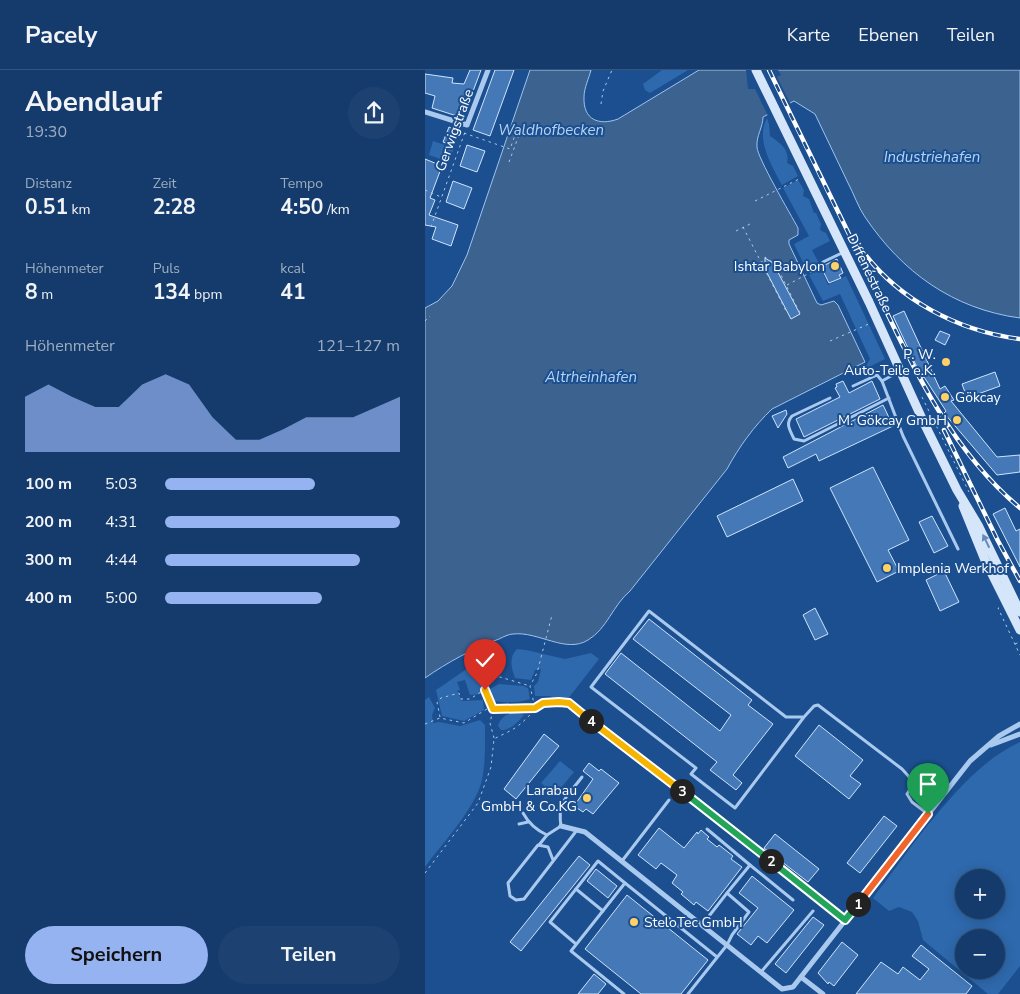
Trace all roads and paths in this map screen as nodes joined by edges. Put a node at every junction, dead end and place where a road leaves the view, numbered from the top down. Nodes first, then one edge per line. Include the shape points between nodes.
1 (488, 70) edge
2 (612, 70) edge
3 (756, 70) edge
4 (601, 104) dead end
5 (425, 112) edge
6 (467, 124) junction
7 (464, 133) junction
8 (509, 162) dead end
9 (801, 177) dead end
10 (425, 190) edge
11 (442, 197) junction
12 (755, 201) dead end
13 (752, 223) dead end
14 (431, 227) dead end
15 (743, 227) junction
16 (736, 231) dead end
17 (845, 252) junction
18 (823, 262) joint
19 (761, 263) junction
20 (786, 285) junction
21 (785, 311) dead end
22 (800, 313) dead end
23 (430, 316) dead end
24 (425, 321) edge
25 (872, 323) dead end
26 (830, 341) dead end
27 (900, 370) junction
28 (882, 381) junction
29 (853, 386) dead end
30 (830, 398) dead end
31 (889, 398) junction
32 (957, 490) junction
33 (958, 549) dead end
34 (1017, 602) edge
35 (997, 608) dead end
36 (552, 614) dead end
37 (1019, 622) edge
38 (1020, 642) edge
39 (1015, 644) junction
40 (1020, 655) edge
41 (530, 686) junction
42 (485, 690) junction
43 (535, 708) junction
44 (493, 709) junction
45 (804, 717) junction
46 (440, 718) junction
47 (425, 724) edge
48 (1020, 724) edge
49 (1020, 734) edge
50 (494, 739) junction
51 (986, 748) junction
52 (582, 777) dead end
53 (669, 800) dead end
54 (523, 814) dead end
55 (928, 814) junction
56 (528, 822) junction
57 (519, 824) dead end
58 (561, 826) junction
59 (707, 829) dead end
60 (577, 830) junction
61 (547, 835) junction
62 (538, 845) junction
63 (553, 860) junction
64 (622, 861) junction
65 (749, 865) junction
66 (425, 873) edge
67 (625, 883) junction
68 (576, 889) junction
69 (727, 893) junction
70 (793, 900) dead end
71 (603, 911) junction
72 (813, 911) dead end
73 (845, 920) junction
74 (702, 925) junction
75 (576, 944) junction
76 (727, 945) junction
77 (717, 957) junction
78 (761, 972) junction
79 (801, 977) junction
80 (624, 994) edge
81 (688, 994) edge
82 (823, 994) edge

1 - 6 street, Gerwigstraße
2 - 4 path
3 - 17 main road, Diffenéstraße
5 - 6 street
6 - 7 path, Gerwigstraße
7 - 8 path via 510,148 518,127 522,127
7 - 11 path, Gerwigstraße
9 - 12 path
10 - 11 path
11 - 14 path, Gerwigstraße
13 - 15 path
15 - 16 path
15 - 19 path
17 - 18 lane
17 - 27 main road, Diffenéstraße
18 - 20 path via 820,268
19 - 20 path via 765,257 772,260
19 - 21 path
20 - 22 path
23 - 24 path
25 - 26 path
27 - 28 lane
27 - 32 main road, Diffenéstraße
28 - 29 lane via 877,375
28 - 31 lane
30 - 31 lane via 788,420 787,426 794,440 804,441
31 - 33 lane via 903,436
34 -> 32 main road, Diffenéstraße
32 - 37 main road, Diffenéstraße via 970,526
34 - 37 main road, Diffenéstraße
35 - 39 path
36 - 41 path via 535,680
38 - 39 path
39 - 40 path
41 - 42 path via 500,677 491,679
41 - 43 path
42 - 44 path
42 - 46 path via 470,698 461,699 459,693 441,698 437,702
43 - 44 path
43 - 50 path via 515,728
43 - 73 path via 543,703 569,703
44 - 46 path via 487,709 464,723
44 - 50 path via 490,723
45 - 45 lane via 787,717 649,611 591,687 696,768 691,774 735,808
45 - 55 lane via 817,705 902,769 912,780 907,794
46 - 47 path
48 - 51 street
49 - 51 street
50 - 66 path via 491,767 478,803
51 - 55 street via 970,761
52 - 58 lane via 562,804 559,812
53 - 64 lane
54 - 56 lane
55 - 73 street
56 - 57 lane
56 - 61 lane
58 - 60 street
58 - 61 lane
59 - 65 lane
60 - 63 lane
60 - 64 street via 585,832
61 - 62 lane
62 - 63 lane via 545,844
62 - 63 lane via 507,883 510,896 516,900 523,899
64 - 74 street
65 - 69 lane
65 - 70 lane
67 - 68 lane via 597,861
67 - 71 lane
67 - 77 lane
68 - 71 lane
68 - 75 lane via 550,922
69 - 74 lane
69 - 76 lane via 749,912
71 - 75 lane
72 - 78 lane
73 - 79 street
74 - 76 street
75 - 80 lane via 571,951
76 - 77 lane
76 - 78 street
77 - 81 lane
78 - 79 street via 782,989 793,987
79 - 82 street

